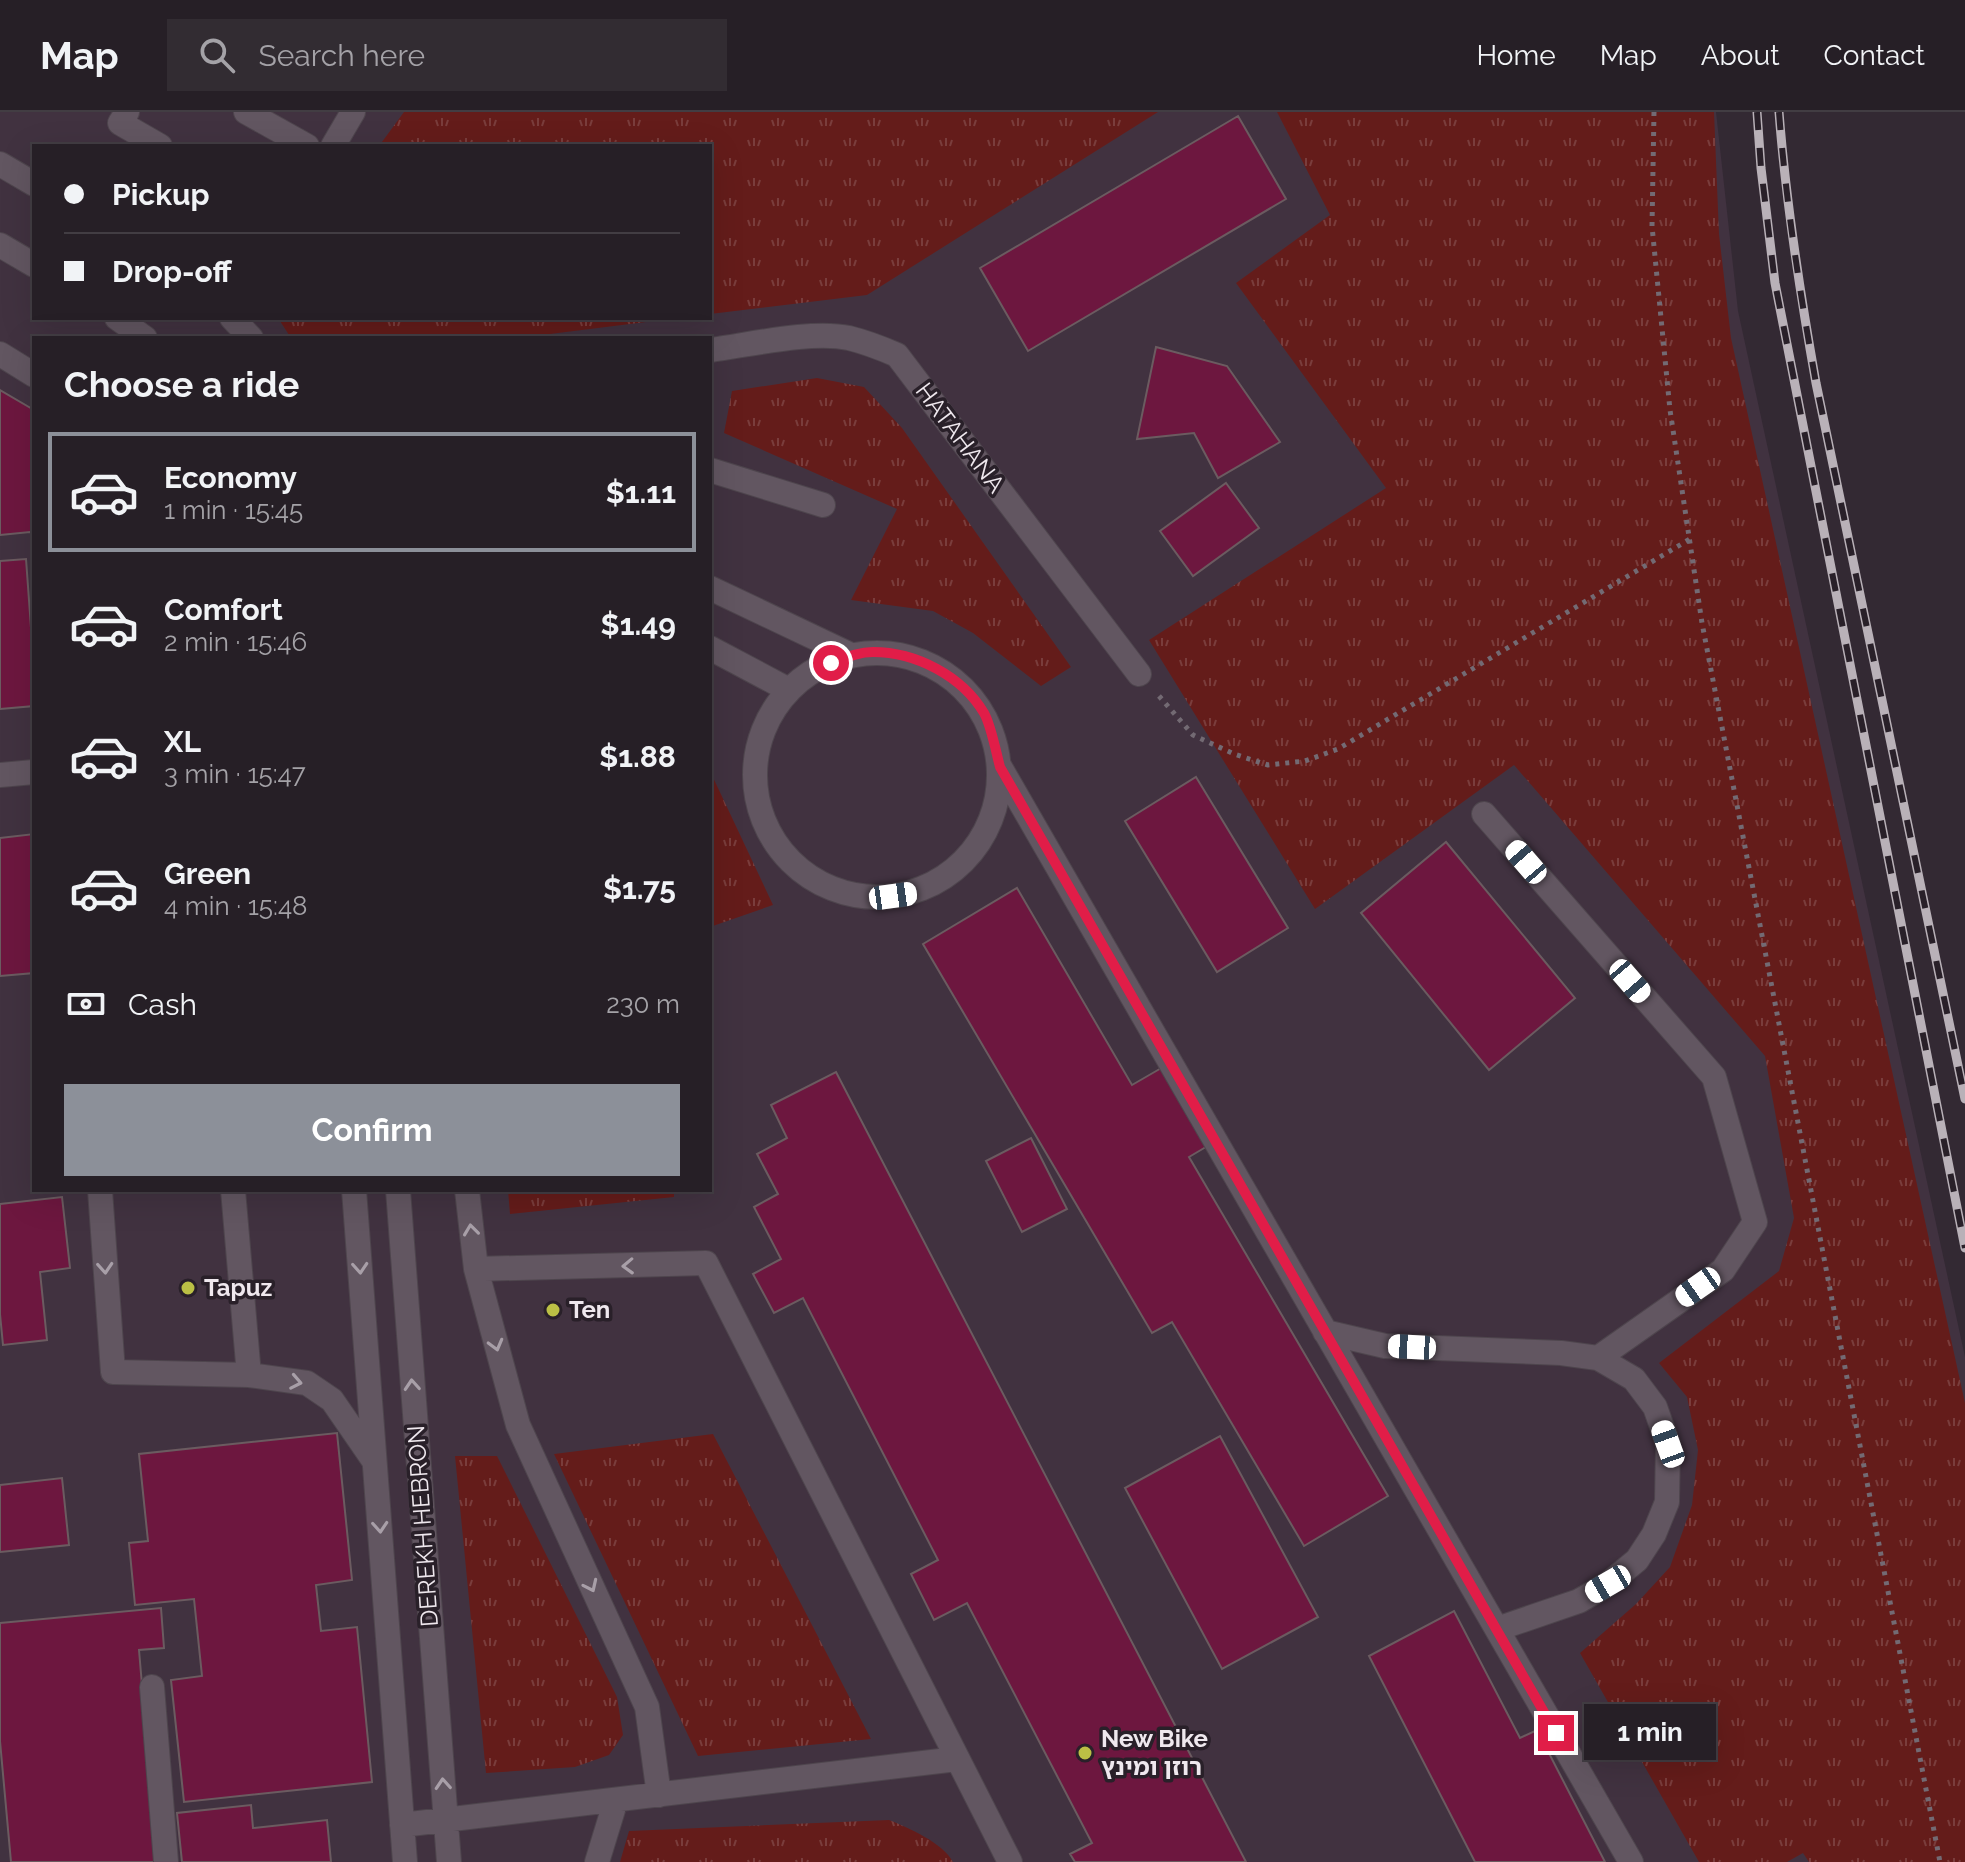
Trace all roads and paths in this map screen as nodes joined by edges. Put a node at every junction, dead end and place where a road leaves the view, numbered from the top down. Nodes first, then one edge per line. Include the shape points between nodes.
1 (127, 112) edge
2 (246, 112) edge
3 (353, 112) edge
4 (1654, 112) edge
5 (157, 144) edge
6 (303, 144) edge
7 (334, 144) edge
8 (0, 164) edge
9 (32, 183) edge
10 (0, 245) edge
11 (32, 264) edge
12 (120, 320) edge
13 (234, 320) edge
14 (142, 336) edge
15 (249, 336) edge
16 (712, 350) edge
17 (0, 354) edge
18 (32, 374) edge
19 (712, 471) edge
20 (823, 505) dead end
21 (1690, 539) junction
22 (712, 589) edge
23 (712, 649) edge
24 (851, 655) junction
25 (1139, 674) joint
26 (789, 690) junction
27 (1000, 767) junction
28 (32, 772) edge
29 (0, 775) edge
30 (1484, 814) dead end
31 (100, 1192) edge
32 (233, 1192) edge
33 (354, 1192) edge
34 (398, 1192) edge
35 (467, 1192) edge
36 (476, 1269) junction
37 (1325, 1332) junction
38 (1598, 1358) junction
39 (249, 1375) junction
40 (375, 1463) junction
41 (1497, 1629) junction
42 (152, 1687) dead end
43 (957, 1759) junction
44 (659, 1795) junction
45 (616, 1800) junction
46 (445, 1819) junction
47 (402, 1825) junction
48 (166, 1862) edge
49 (405, 1862) edge
50 (449, 1862) edge
51 (597, 1862) edge
52 (1010, 1862) edge
53 (1631, 1862) edge
54 (1940, 1862) edge

1 - 5 street via 120,123
2 - 6 street
3 - 7 street
4 - 21 path via 1652,226 1670,410
8 - 9 street
10 - 11 street
12 - 14 street
13 - 15 street
16 - 25 street, HATAHANA via 811,336 846,338 897,355
17 - 18 street
19 - 20 street
21 - 25 path via 1338,749 1305,761 1268,765 1193,735
21 - 54 path
22 - 24 street
23 - 26 street
24 - 26 street via 811,672
24 - 27 street via 874,652 916,658 957,681 984,714
26 - 27 street via 765,726 758,755 760,813 775,843 804,874 833,891 876,898 911,894 964,863 989,827
27 - 37 street
28 - 29 street
30 - 38 street via 1714,1077 1755,1222 1723,1270
31 -> 39 street via 113,1372
32 - 39 street
33 -> 40 street, DEREKH HEBRON
46 -> 34 street, DEREKH HEBRON
36 -> 35 street
43 -> 36 street via 706,1263
36 -> 44 street via 518,1425 647,1707
37 - 38 street via 1385,1346
37 - 41 street
38 - 41 street via 1634,1379 1655,1407 1668,1444 1667,1502 1637,1560 1608,1584 1579,1601
39 -> 40 street via 307,1383 332,1400
40 -> 47 street, DEREKH HEBRON
41 - 53 street
42 - 48 street
43 - 44 street
43 - 52 street
44 - 45 street
45 - 46 street
45 - 51 street
46 - 47 street
46 - 50 street, DEREKH HEBRON
47 - 49 street, DEREKH HEBRON

